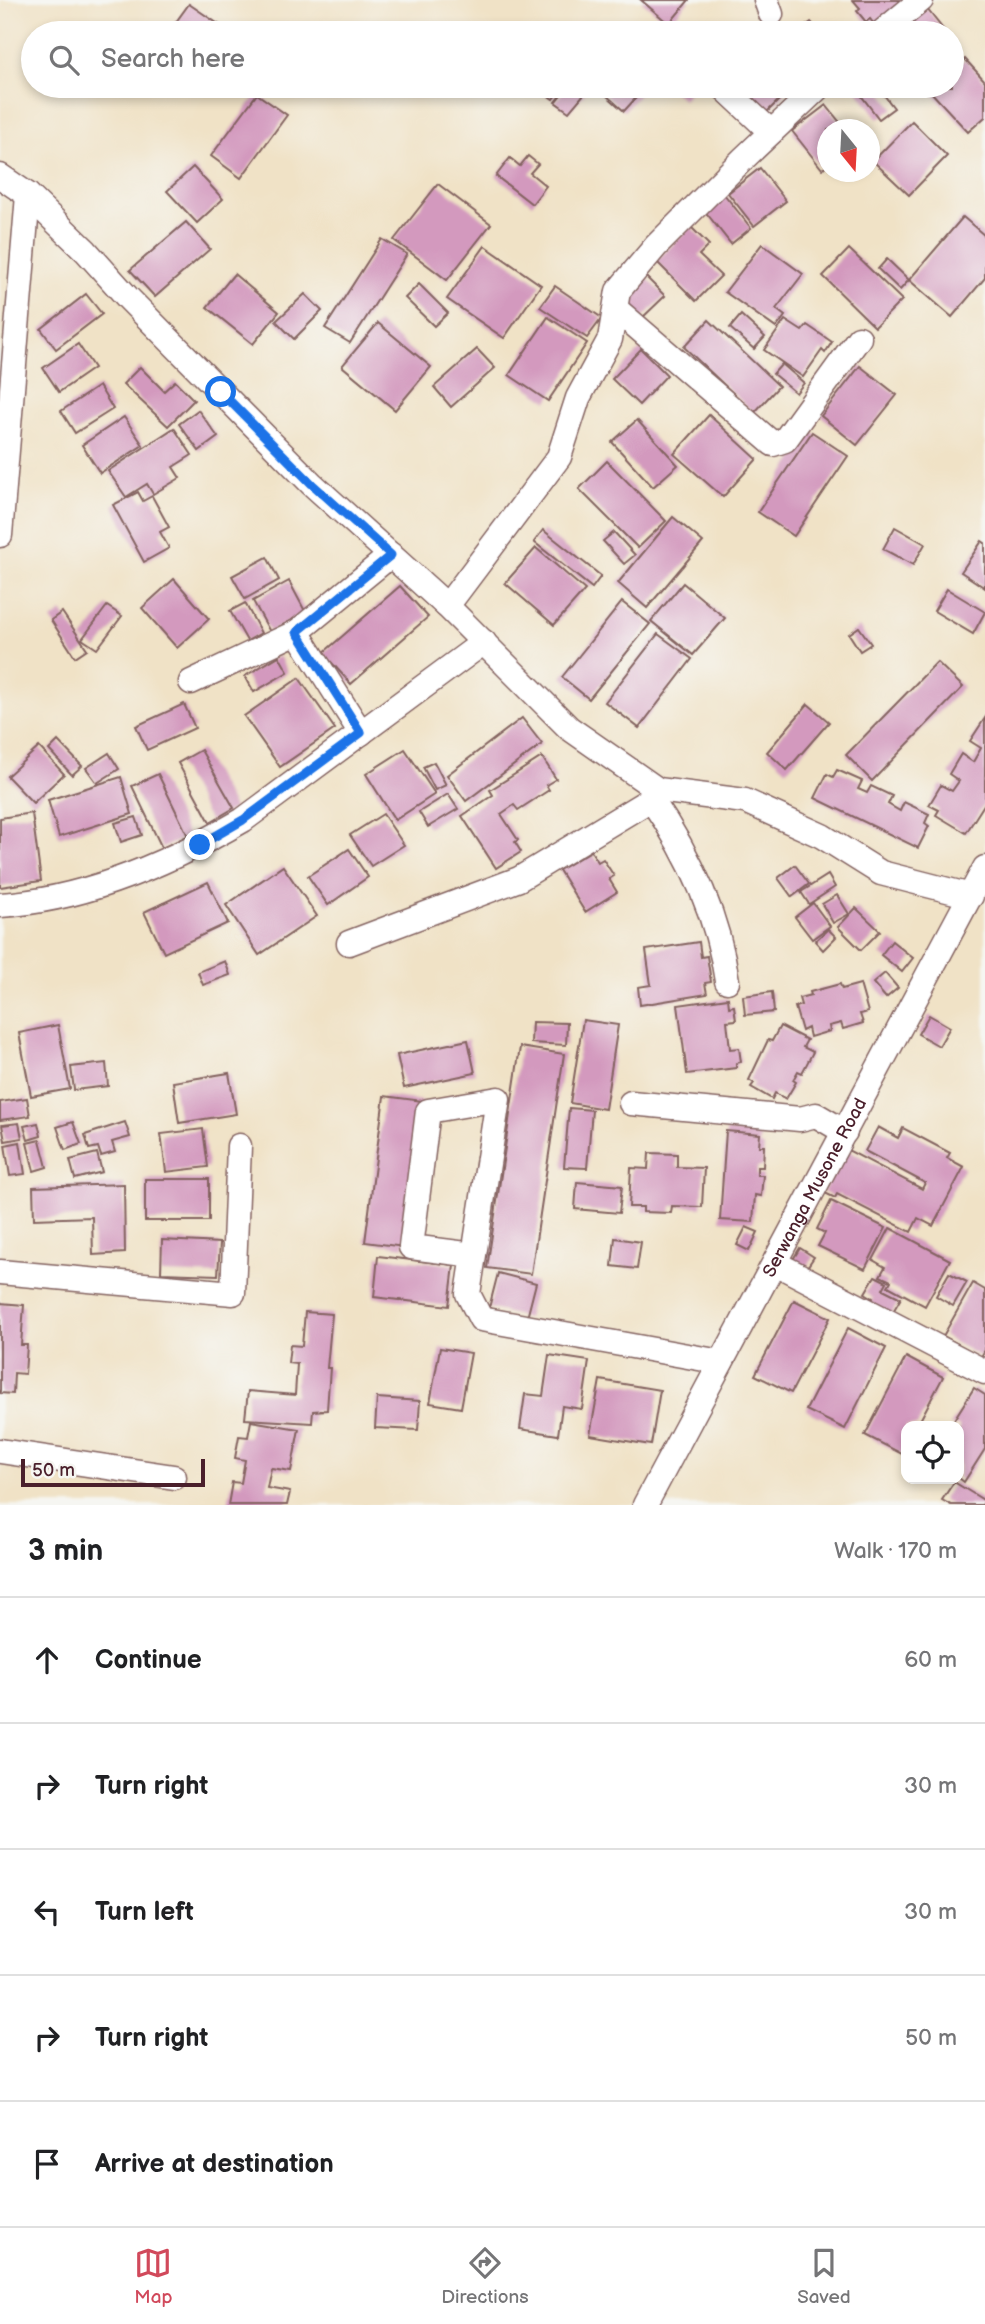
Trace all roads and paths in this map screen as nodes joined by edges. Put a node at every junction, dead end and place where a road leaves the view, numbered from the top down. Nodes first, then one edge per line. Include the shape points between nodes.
1 (921, 0) edge
2 (896, 21) edge
3 (735, 98) edge
4 (807, 98) edge
5 (771, 132) junction
6 (0, 176) edge
7 (28, 195) junction
8 (616, 310) junction
9 (859, 338) dead end
10 (0, 535) edge
11 (391, 555) junction
12 (447, 606) junction
13 (297, 632) junction
14 (484, 642) junction
15 (191, 682) dead end
16 (361, 733) junction
17 (654, 795) junction
18 (985, 869) edge
19 (971, 896) junction
20 (0, 905) edge
21 (349, 943) dead end
22 (727, 981) dead end
23 (631, 1103) dead end
24 (845, 1132) junction
25 (239, 1146) dead end
26 (474, 1255) junction
27 (775, 1263) junction
28 (0, 1272) edge
29 (720, 1362) junction
30 (985, 1372) edge
31 (0, 1451) edge
32 (174, 1477) dead end
33 (645, 1505) edge

1 - 2 street
3 - 5 street
4 - 5 street
5 - 8 street via 656,246 618,291
6 - 7 street
7 - 10 street
7 - 11 street via 312,484
8 - 9 street via 773,444 785,440
8 - 12 street via 611,339 578,398 559,457
11 - 12 street
11 - 13 street
12 - 14 street
13 - 15 street
13 - 16 street
14 - 16 street
14 - 17 street via 569,729
16 - 20 street via 243,820 200,845 143,870 71,892
17 - 19 street via 745,801 822,836 881,873
17 - 21 street via 519,879
17 - 22 street via 701,889 722,947
18 - 19 street, Serwanga Musone Road
19 - 24 street, Serwanga Musone Road
23 - 24 street via 800,1119 816,1115
24 - 27 street, Serwanga Musone Road
25 - 28 street via 233,1293
26 - 26 street via 490,1151 498,1099 428,1111 411,1247
26 - 29 street via 468,1294 481,1319
27 - 29 street, Serwanga Musone Road
27 - 30 street
29 - 33 street, Serwanga Musone Road
31 - 32 street

